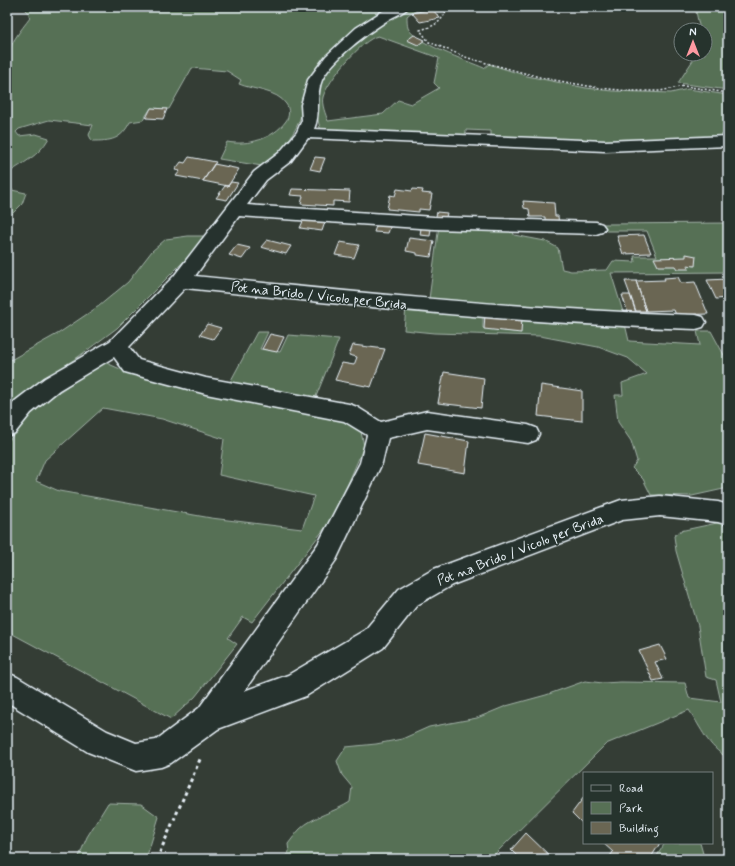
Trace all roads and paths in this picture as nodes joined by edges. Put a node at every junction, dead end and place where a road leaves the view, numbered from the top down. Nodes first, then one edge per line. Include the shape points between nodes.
1 (402, 7) edge
2 (447, 7) edge
3 (728, 92) edge
4 (304, 133) junction
5 (728, 141) edge
6 (234, 210) junction
7 (596, 228) dead end
8 (181, 281) junction
9 (696, 322) dead end
10 (117, 346) junction
11 (7, 427) edge
12 (379, 431) junction
13 (528, 434) dead end
14 (728, 515) edge
15 (7, 687) edge
16 (209, 718) junction
17 (202, 755) dead end
18 (157, 859) edge

1 - 4 street via 361,32 331,59 315,80 309,105 310,120
2 - 3 path via 444,18 434,26 420,30 429,42 468,58 543,78 598,88 660,91 684,86
4 - 5 street via 605,146
4 - 6 street via 285,157 260,176
6 - 7 street via 434,223
6 - 8 street
8 - 9 street, Pot na Brido / Vicolo per Brida via 431,306 625,321
8 - 10 street
10 - 11 street via 52,384 23,407
10 - 12 street via 132,366 206,386 349,413
12 - 13 street via 427,420
12 - 16 street, Pot na Brido / Vicolo per Brida via 371,463 326,552
14 - 16 street, Pot na Brido / Vicolo per Brida via 660,506 621,510 443,577 408,597 374,639 296,686
15 - 16 street, Pot na Brido / Vicolo per Brida via 98,742 136,757 162,753
17 - 18 path

